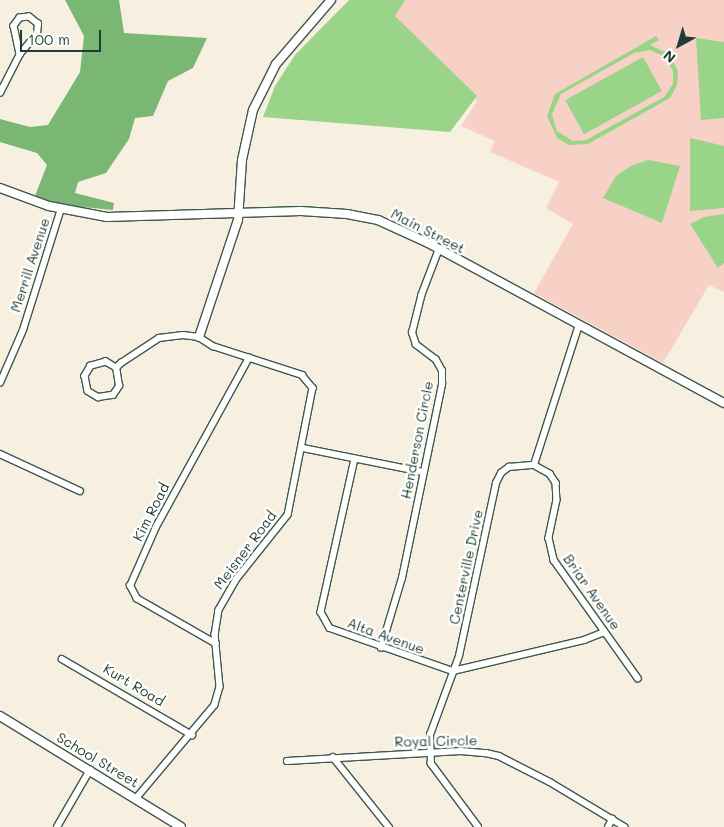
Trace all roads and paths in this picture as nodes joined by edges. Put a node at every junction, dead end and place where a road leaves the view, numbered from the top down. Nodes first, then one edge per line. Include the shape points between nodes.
1 (331, 0) edge
2 (20, 54) junction
3 (0, 93) edge
4 (0, 188) edge
5 (61, 209) junction
6 (239, 212) junction
7 (439, 249) junction
8 (579, 325) junction
9 (199, 337) junction
10 (249, 358) junction
11 (116, 368) junction
12 (0, 383) edge
13 (724, 403) edge
14 (304, 448) junction
15 (0, 454) edge
16 (355, 458) junction
17 (534, 465) junction
18 (423, 472) junction
19 (80, 491) dead end
20 (605, 632) junction
21 (216, 644) junction
22 (381, 648) junction
23 (62, 659) dead end
24 (453, 672) junction
25 (638, 678) dead end
26 (0, 716) edge
27 (192, 735) junction
28 (429, 752) junction
29 (333, 757) junction
30 (287, 761) dead end
31 (90, 770) junction
32 (137, 798) junction
33 (612, 819) junction
34 (57, 827) edge
35 (181, 827) edge
36 (389, 827) edge
37 (478, 827) edge
38 (608, 827) edge
39 (625, 827) edge

1 - 6 main road via 287,49 261,92 246,139
2 - 2 street via 14,26 20,18 29,17 37,22 38,31
2 - 3 street
4 - 5 main road, Main Street
5 - 6 main road, Main Street via 131,218
5 - 12 street, Merrill Avenue via 23,330
6 - 7 main road, Main Street via 321,212 359,216 388,224
6 - 9 main road via 222,276
7 - 8 main road, Main Street
7 - 18 street, Henderson Circle via 421,296 412,332 416,345 436,360 442,372
8 - 13 main road, Main Street
8 - 17 street
9 - 10 street, Meisner Road via 213,346
9 - 11 street via 164,336
10 - 14 street, Meisner Road via 294,372 312,383
10 - 21 street, Kim Road via 156,527 130,586 138,599
11 - 11 street via 120,382 116,392 105,398 91,394 84,380 88,369 102,362
14 - 16 street
14 - 21 street, Meisner Road via 288,514 222,603
15 - 19 street
16 - 18 street
16 - 22 street, Alta Avenue via 322,618 330,628
17 - 20 street, Briar Avenue via 550,474 556,483 557,500 549,538 552,556
17 - 24 street, Centerville Drive via 509,467 496,483 475,590
18 - 22 street, Henderson Circle via 402,578
20 - 24 street
20 - 25 street, Briar Avenue
21 - 27 street, Meisner Road via 220,680 218,699
22 - 24 street, Alta Avenue
23 - 27 street, Kurt Road
24 - 28 street, Centerville Drive via 432,729
26 - 31 main road, School Street
27 - 32 street, Meisner Road
28 - 29 street, Royal Circle
28 - 33 street, Royal Circle via 461,750 499,756
28 - 37 street, Centerville Drive via 437,774
29 - 30 street, Royal Circle
29 - 36 street
31 - 32 main road, School Street
31 - 34 street
32 - 35 main road, School Street
33 - 38 street
33 - 39 street, Royal Circle

